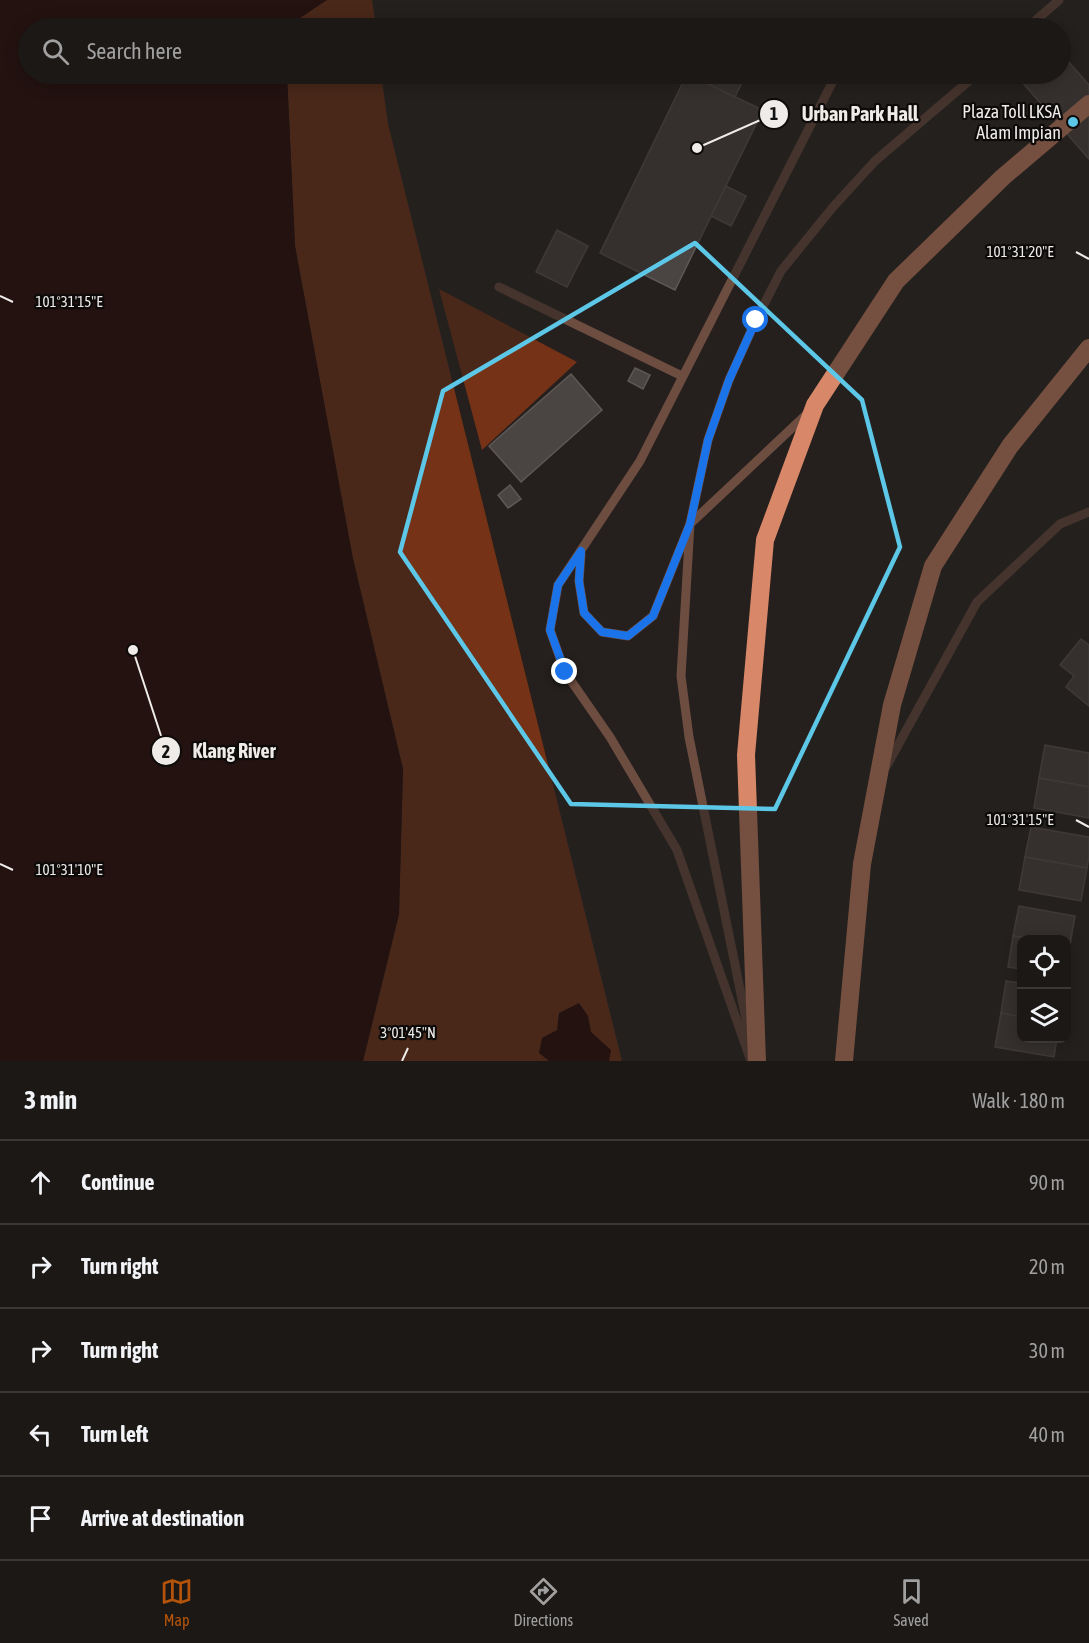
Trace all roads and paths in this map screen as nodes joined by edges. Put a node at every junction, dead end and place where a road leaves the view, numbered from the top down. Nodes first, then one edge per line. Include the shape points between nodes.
1 (1059, 0) edge
2 (1038, 18) edge
3 (831, 84) edge
4 (964, 84) edge
5 (1089, 104) edge
6 (499, 287) dead end
7 (1089, 348) edge
8 (682, 376) junction
9 (816, 405) junction
10 (1089, 512) edge
11 (690, 524) junction
12 (581, 551) junction
13 (878, 781) junction
14 (754, 1061) edge
15 (844, 1061) edge

1 - 2 lane
3 - 8 lane
4 - 11 lane via 875,161 781,271 729,380 708,440
5 - 9 highway via 1003,177 896,281
6 - 8 lane
7 - 13 highway via 1010,446 933,566 892,705
8 - 12 lane via 640,461
9 - 11 lane
9 - 14 highway via 765,540 746,755
10 - 13 lane via 1060,524 978,602
11 - 12 lane via 653,616 628,636 602,632 584,613 579,581
11 - 14 lane via 681,676 689,737
12 - 14 lane via 558,585 550,630 565,672 610,737 677,850
13 - 15 highway via 862,864

